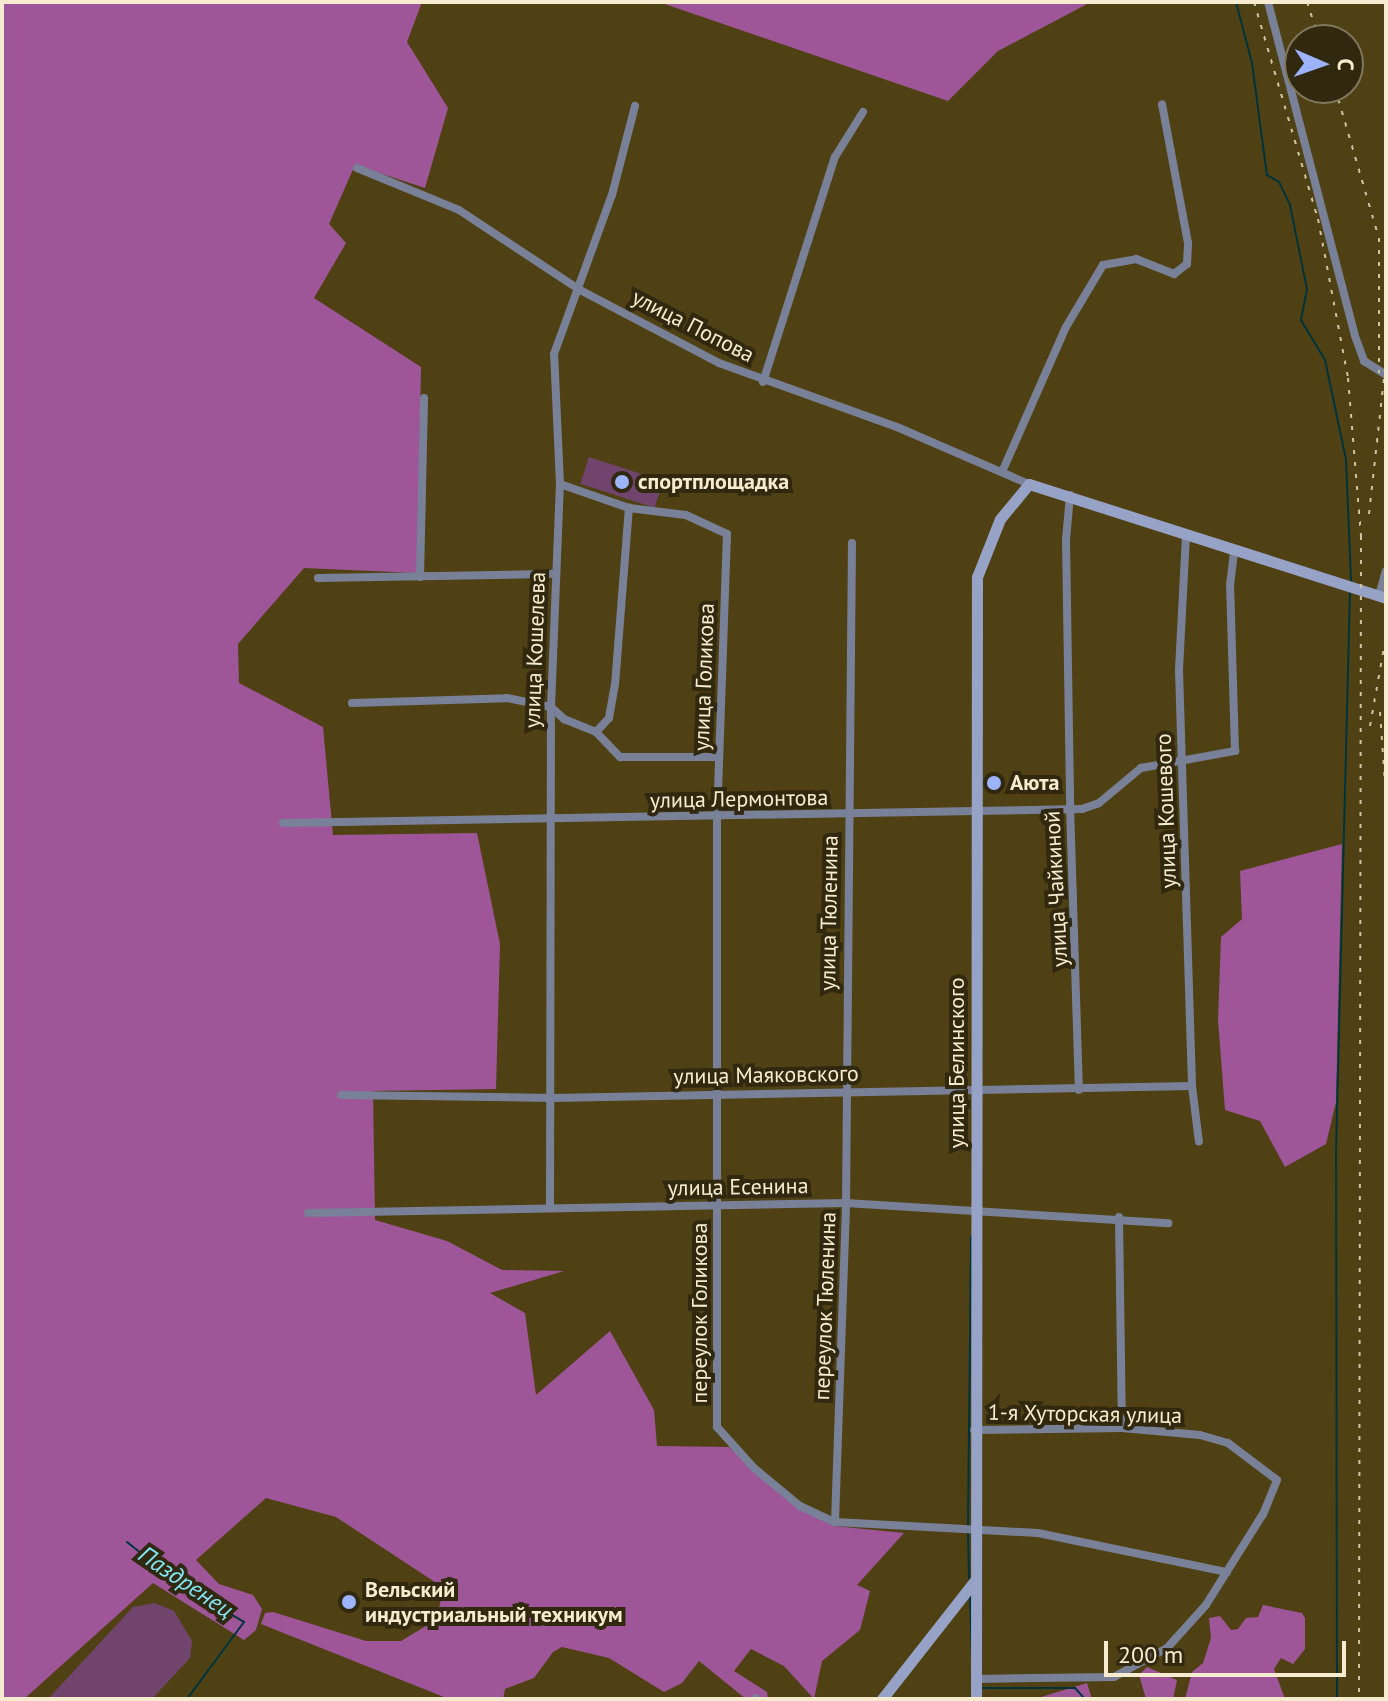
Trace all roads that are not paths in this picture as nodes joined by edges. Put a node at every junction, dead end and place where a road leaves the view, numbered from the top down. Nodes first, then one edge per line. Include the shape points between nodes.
1 (1268, 2) edge
2 (1162, 104) dead end
3 (635, 106) dead end
4 (863, 112) dead end
5 (357, 168) dead end
6 (580, 290) junction
7 (1386, 375) edge
8 (763, 382) junction
9 (424, 398) dead end
10 (1002, 472) junction
11 (560, 484) junction
12 (1029, 484) junction
13 (1070, 495) junction
14 (629, 508) junction
15 (1186, 536) junction
16 (852, 543) dead end
17 (1234, 550) junction
18 (1386, 571) edge
19 (555, 574) junction
20 (420, 577) junction
21 (318, 578) dead end
22 (1382, 596) edge
23 (352, 703) dead end
24 (551, 707) junction
25 (596, 732) junction
26 (719, 757) junction
27 (1183, 761) junction
28 (1070, 806) junction
29 (977, 809) junction
30 (848, 815) junction
31 (717, 819) junction
32 (550, 820) junction
33 (283, 823) dead end
34 (1192, 1086) junction
35 (1079, 1090) junction
36 (847, 1092) junction
37 (720, 1093) junction
38 (978, 1093) junction
39 (341, 1095) dead end
40 (553, 1098) junction
41 (1199, 1142) dead end
42 (846, 1203) junction
43 (718, 1205) junction
44 (550, 1208) junction
45 (977, 1208) junction
46 (308, 1213) dead end
47 (1119, 1217) junction
48 (1168, 1223) dead end
49 (1122, 1428) junction
50 (974, 1430) junction
51 (835, 1522) junction
52 (976, 1531) junction
53 (1227, 1572) junction
54 (976, 1579) junction
55 (976, 1679) junction
56 (882, 1699) edge
57 (976, 1699) edge

1 - 7 street via 1355,336 1364,361
2 - 10 street via 1188,243 1187,264 1174,274 1136,259 1103,265 1066,327
3 - 6 street, улица Кошелева
4 - 8 street via 835,157
5 - 6 street, улица Попова via 459,210
6 - 8 street, улица Попова
6 - 11 street, улица Кошелева via 554,354
8 - 10 street, улица Попова via 897,427
9 - 20 street
10 - 12 street, улица Попова
11 - 14 street, улица Голикова
11 - 19 street, улица Кошелева
12 - 13 street
12 - 29 street, улица Белинского via 1000,519 977,577
13 - 15 street
13 - 28 street, улица Чайкиной
14 - 25 street via 615,685 609,718
14 - 26 street, улица Голикова via 686,515 727,534
15 - 17 street
15 - 27 street, улица Кошевого via 1179,608
16 - 30 street, улица Тюленина
17 - 22 street
17 - 27 street, улица Лермонтова via 1230,585 1235,751
18 - 22 street
19 - 20 street
19 - 24 street, улица Кошелева
20 - 21 street
23 - 24 street via 456,696
24 - 25 street via 564,719
24 - 32 street, улица Кошелева
25 - 26 street via 620,757
26 - 31 street, улица Голикова
27 - 28 street, улица Лермонтова via 1141,768 1099,803
27 - 34 street, улица Кошевого
28 - 29 street, улица Лермонтова
28 - 35 street, улица Чайкиной
29 - 30 street, улица Лермонтова
29 - 38 street, улица Белинского
30 - 31 street, улица Лермонтова
30 - 36 street, улица Тюленина
31 - 32 street, улица Лермонтова
31 - 37 street, улица Голикова
32 - 33 street, улица Лермонтова
32 - 40 street, улица Кошелева
34 - 35 street, улица Маяковского
34 - 41 street, улица Кошевого
35 - 38 street, улица Маяковского
36 - 37 street, улица Маяковского
36 - 38 street, улица Маяковского
36 - 42 street, переулок Тюленина
37 - 40 street, улица Маяковского
37 - 43 street, переулок Голикова
38 - 45 street, улица Белинского
39 - 40 street, улица Маяковского
40 - 44 street, улица Кошелева
42 - 43 street, улица Есенина
42 - 45 street, улица Есенина
42 - 51 street, переулок Тюленина
43 - 44 street, улица Есенина
43 - 51 street, переулок Голикова via 717,1427 800,1506
44 - 46 street, улица Есенина
45 - 47 street, улица Есенина
45 - 50 street, улица Белинского
47 - 48 street, улица Есенина
47 - 49 street
49 - 50 street, 1-я Хуторская улица
49 - 53 street, 1-я Хуторская улица via 1218,1438 1277,1480
50 - 52 street, улица Белинского
51 - 52 street
52 - 53 street via 1038,1533
52 - 54 street, улица Белинского
53 - 55 street via 1167,1648 1114,1677
54 - 55 street, улица Белинского
54 - 56 street
55 - 57 street, улица Белинского

